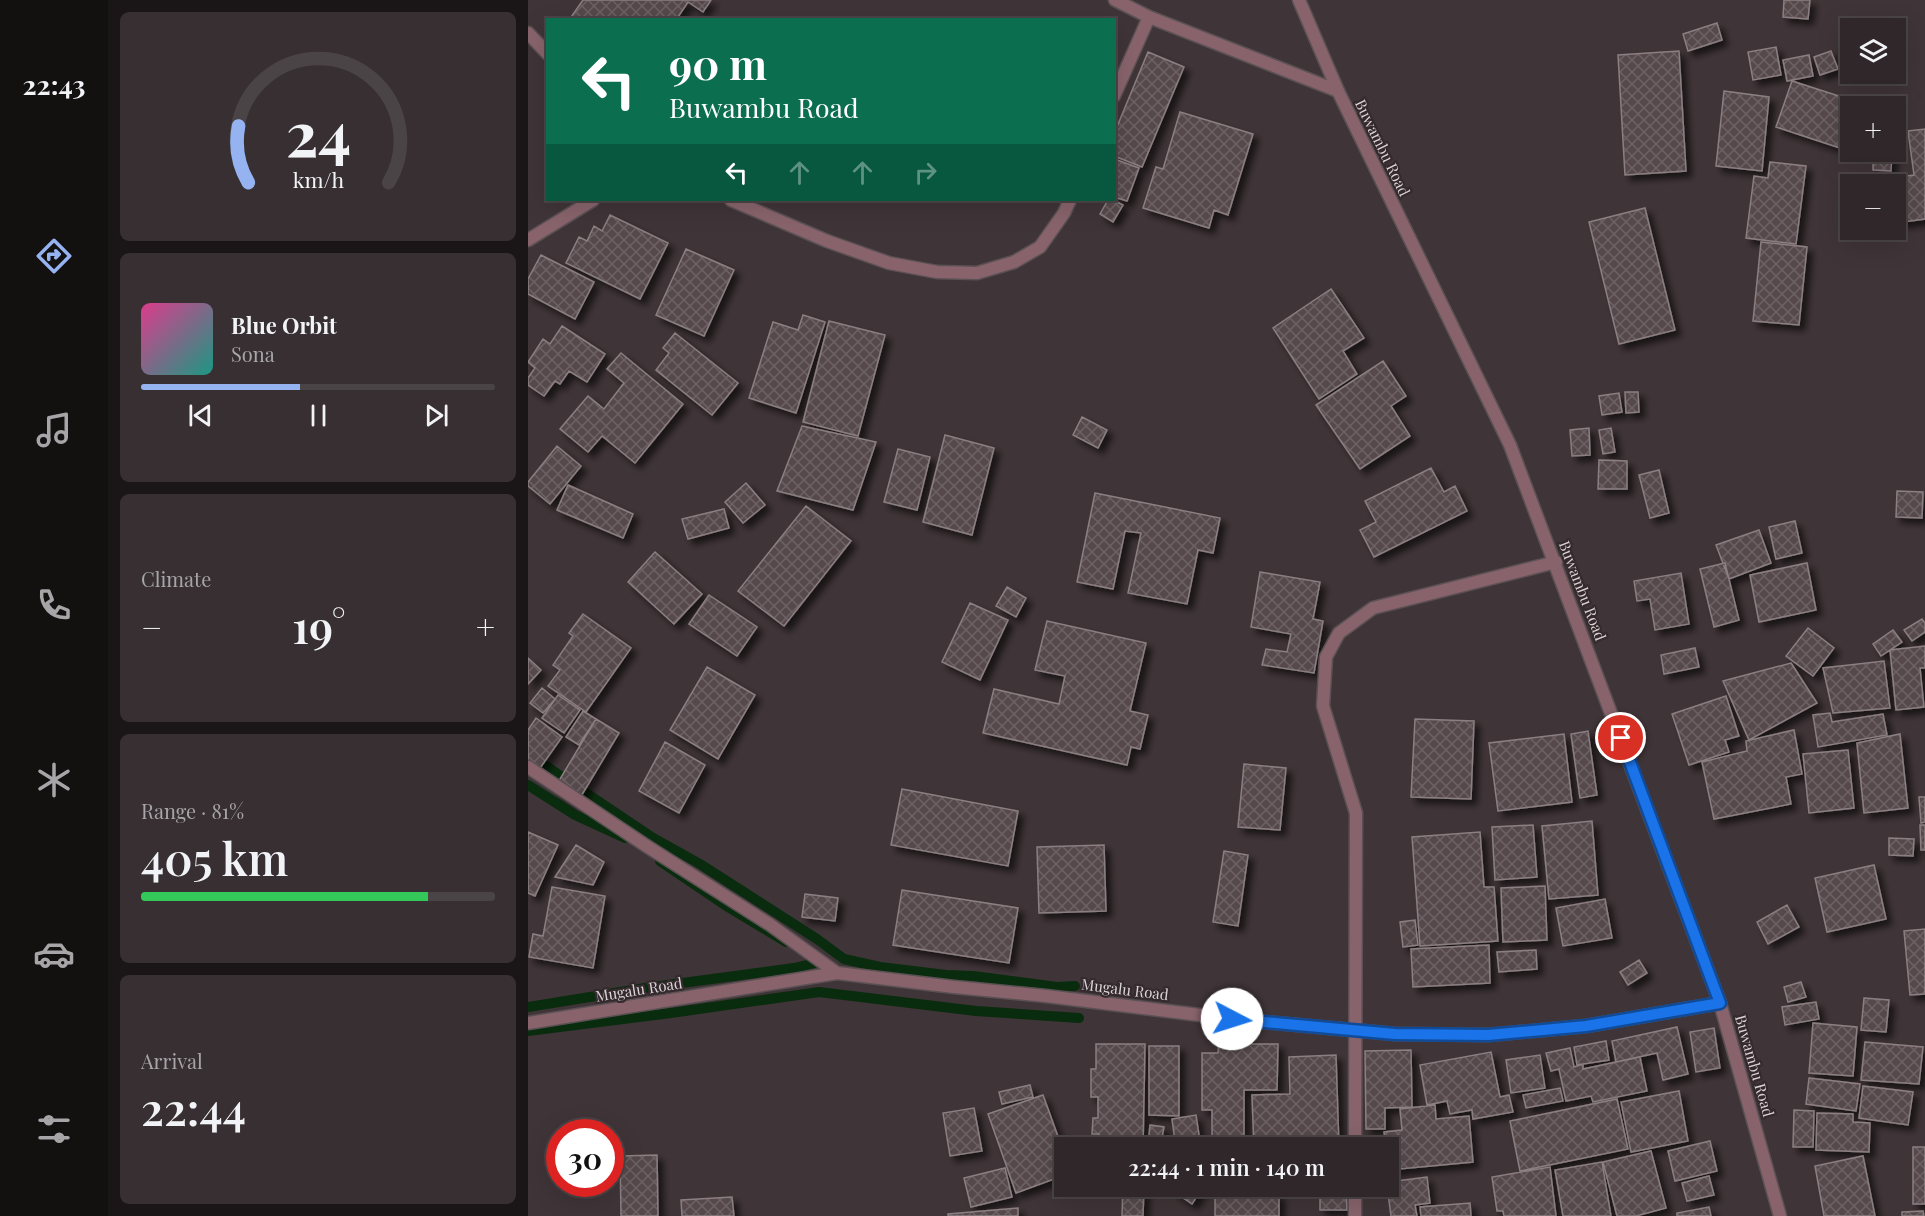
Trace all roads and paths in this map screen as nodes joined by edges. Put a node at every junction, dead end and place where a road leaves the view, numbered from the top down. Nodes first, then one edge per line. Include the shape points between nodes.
1 (1115, 0) edge
2 (1299, 0) edge
3 (1149, 17) junction
4 (528, 33) edge
5 (546, 52) edge
6 (1116, 91) edge
7 (1338, 91) junction
8 (591, 201) edge
9 (733, 201) edge
10 (1070, 201) edge
11 (528, 240) edge
12 (1556, 562) junction
13 (528, 766) edge
14 (837, 973) junction
15 (1720, 1003) junction
16 (528, 1023) edge
17 (1354, 1030) junction
18 (1355, 1137) edge
19 (1355, 1197) edge
20 (1355, 1216) edge
21 (1780, 1216) edge

1 - 3 street
2 - 7 street, Buwambu Road
3 - 6 street
3 - 7 street
4 - 5 street
7 - 12 street, Buwambu Road via 1510,445
8 - 11 street
9 - 10 street via 889,263 937,272 977,273 1014,262 1040,247
12 - 15 street, Buwambu Road
12 - 17 street via 1373,608 1339,633 1326,657 1323,706 1356,813
13 - 14 street via 770,924
14 - 16 street, Mugalu Road
14 - 17 street, Mugalu Road
15 - 17 street, Mugalu Road via 1586,1026 1488,1035
15 - 21 street, Buwambu Road
17 - 18 street
19 - 20 street

